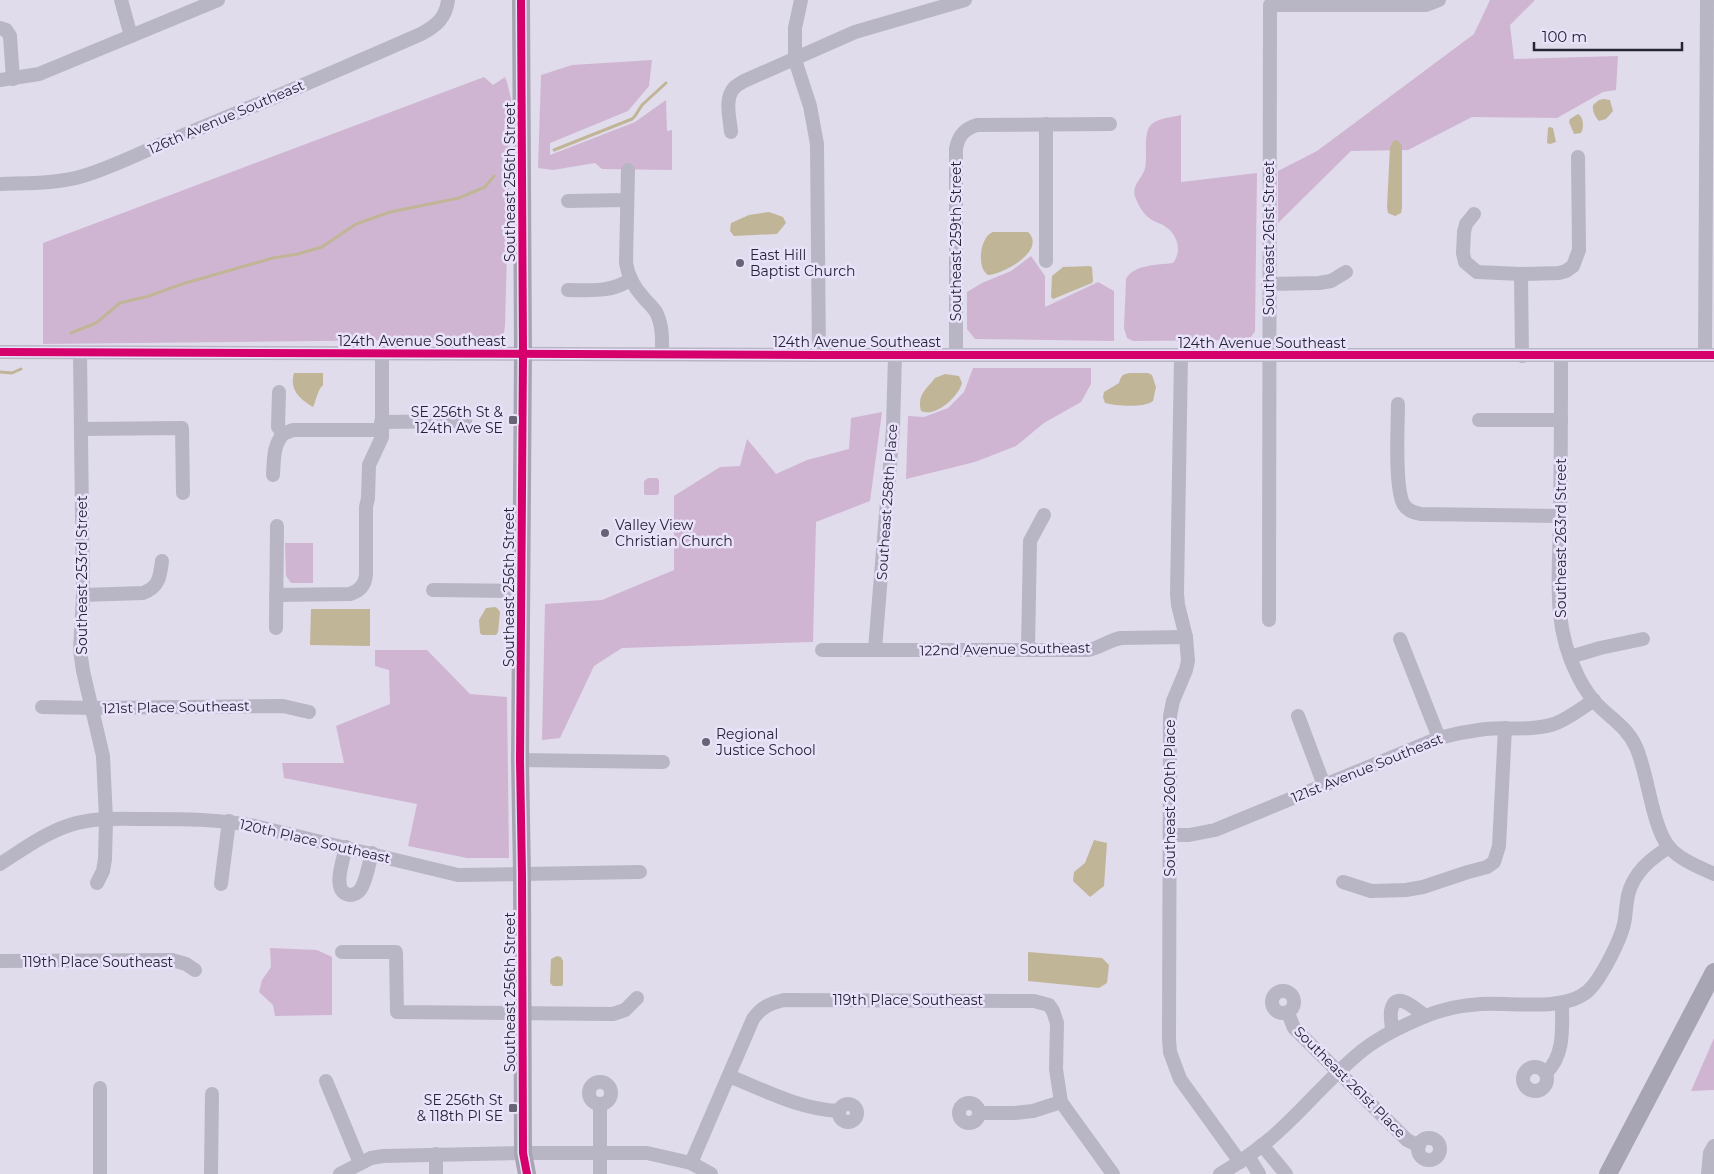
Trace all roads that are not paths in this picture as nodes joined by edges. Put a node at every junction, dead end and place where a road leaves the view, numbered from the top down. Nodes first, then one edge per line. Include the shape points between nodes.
1 (121, 0) edge
2 (218, 0) edge
3 (448, 0) edge
4 (521, 0) edge
5 (801, 0) edge
6 (965, 0) edge
7 (1439, 0) edge
8 (1350, 2) edge
9 (1710, 6) edge
10 (0, 28) edge
11 (131, 36) junction
12 (795, 60) junction
13 (7, 79) edge
14 (1046, 124) junction
15 (1110, 124) dead end
16 (732, 132) dead end
17 (1578, 157) dead end
18 (628, 170) dead end
19 (0, 184) edge
20 (627, 200) junction
21 (568, 201) dead end
22 (1474, 214) dead end
23 (1046, 261) dead end
24 (1346, 272) dead end
25 (1521, 274) junction
26 (631, 279) junction
27 (1268, 284) junction
28 (568, 290) dead end
29 (0, 352) edge
30 (80, 353) junction
31 (523, 353) junction
32 (382, 354) junction
33 (662, 354) junction
34 (819, 355) junction
35 (896, 355) junction
36 (956, 355) junction
37 (1268, 355) junction
38 (1710, 355) edge
39 (1181, 356) junction
40 (1522, 356) junction
41 (1561, 356) junction
42 (279, 392) dead end
43 (1398, 404) dead end
44 (1479, 420) dead end
45 (1561, 420) junction
46 (465, 421) dead end
47 (382, 426) junction
48 (81, 429) junction
49 (283, 434) junction
50 (273, 476) dead end
51 (183, 493) dead end
52 (1044, 515) dead end
53 (1560, 516) junction
54 (277, 526) dead end
55 (162, 561) dead end
56 (433, 590) dead end
57 (521, 591) junction
58 (82, 595) junction
59 (276, 595) junction
60 (1269, 620) dead end
61 (276, 628) dead end
62 (1186, 637) junction
63 (1400, 639) dead end
64 (1643, 639) dead end
65 (822, 650) dead end
66 (875, 650) junction
67 (1028, 650) junction
68 (1570, 657) junction
69 (1594, 700) junction
70 (42, 707) dead end
71 (91, 708) junction
72 (310, 712) dead end
73 (1298, 716) dead end
74 (1505, 728) junction
75 (1439, 738) junction
76 (520, 760) junction
77 (663, 762) dead end
78 (1324, 785) junction
79 (106, 819) junction
80 (229, 821) junction
81 (1170, 835) junction
82 (346, 847) junction
83 (1669, 847) junction
84 (372, 853) junction
85 (0, 864) edge
86 (640, 872) dead end
87 (1714, 874) edge
88 (522, 875) junction
89 (1343, 882) dead end
90 (97, 883) dead end
91 (221, 884) dead end
92 (342, 952) dead end
93 (0, 961) edge
94 (195, 970) dead end
95 (1714, 972) edge
96 (637, 998) dead end
97 (1562, 1004) junction
98 (522, 1013) junction
99 (1288, 1013) dead end
100 (1425, 1016) junction
101 (1392, 1031) junction
102 (1338, 1072) junction
103 (1546, 1073) dead end
104 (729, 1076) junction
105 (326, 1081) dead end
106 (100, 1088) dead end
107 (212, 1094) dead end
108 (1061, 1102) junction
109 (600, 1104) dead end
110 (839, 1110) dead end
111 (979, 1113) dead end
112 (1262, 1145) junction
113 (1419, 1146) dead end
114 (1714, 1146) edge
115 (523, 1153) junction
116 (599, 1153) junction
117 (436, 1154) junction
118 (1244, 1159) junction
119 (360, 1163) junction
120 (691, 1163) junction
121 (100, 1174) edge
122 (211, 1174) edge
123 (340, 1174) edge
124 (436, 1174) edge
125 (517, 1174) edge
126 (527, 1174) edge
127 (600, 1174) edge
128 (711, 1174) edge
129 (1113, 1174) edge
130 (1220, 1174) edge
131 (1259, 1174) edge
132 (1286, 1174) edge
133 (1608, 1174) edge
134 (1708, 1174) edge

1 - 11 street
2 - 11 street
3 - 19 street, 126th Avenue Southeast via 442,19 434,28 111,166 82,177 54,182
4 - 31 main road, Southeast 256th Street
5 - 12 street via 795,28
6 - 12 street via 855,32
7 - 8 street via 1426,5
8 - 27 street, Southeast 261st Street via 1270,5
9 - 38 street
10 - 13 street via 10,36
11 - 13 street via 39,74
12 - 16 street via 734,88 728,103
12 - 34 street via 810,106 817,144
14 - 15 street
14 - 23 street
14 - 36 street, Southeast 259th Street via 977,124 965,130 957,140
17 - 25 street via 1578,250 1573,266 1559,274
18 - 20 street
20 - 21 street
20 - 26 street via 626,263
22 - 25 street via 1464,232 1465,262 1476,272
24 - 27 street via 1331,281 1319,283
25 - 40 street
26 - 28 street via 610,289
26 - 33 street via 658,316
27 - 37 street, Southeast 261st Street
29 - 30 street, 124th Avenue Southeast
30 - 32 street, 124th Avenue Southeast
30 - 48 street, Southeast 253rd Street
31 - 32 street, 124th Avenue Southeast
31 - 33 street, 124th Avenue Southeast
31 - 57 main road, Southeast 256th Street
32 - 47 street
33 - 34 street, 124th Avenue Southeast
34 - 35 street, 124th Avenue Southeast
35 - 36 street, 124th Avenue Southeast
35 - 66 street, Southeast 258th Place
36 - 39 street, 124th Avenue Southeast
37 - 39 street, 124th Avenue Southeast
37 - 40 street, 124th Avenue Southeast
37 - 60 street, Southeast 261st Street
38 - 41 street, 124th Avenue Southeast
39 - 62 street, Southeast 260th Place via 1177,594
40 - 41 street, 124th Avenue Southeast
41 - 45 street, Southeast 263rd Street
42 - 49 street via 278,427
43 - 53 street via 1399,488 1408,509 1421,514
44 - 45 street
45 - 53 street, Southeast 263rd Street
46 - 47 street
47 - 49 street via 293,430
47 - 59 street via 380,442 369,465 366,575 362,587 350,594
48 - 51 street via 182,428
48 - 58 street, Southeast 253rd Street
49 - 50 street via 274,452
52 - 67 street via 1030,541
53 - 68 street, Southeast 263rd Street via 1559,613
54 - 59 street
55 - 58 street via 156,584 143,593
56 - 57 street
57 - 76 main road, Southeast 256th Street
58 - 71 street, Southeast 253rd Street via 80,650
59 - 61 street
62 - 67 street, 122nd Avenue Southeast via 1113,639 1088,650
62 - 81 street, Southeast 260th Place via 1186,670 1170,716
63 - 75 street
64 - 68 street
65 - 66 street, 122nd Avenue Southeast
66 - 67 street, 122nd Avenue Southeast
68 - 69 street, Southeast 263rd Street via 1577,676
69 - 74 street, 121st Avenue Southeast via 1555,724
69 - 83 street, Southeast 263rd Street via 1633,741
70 - 71 street, 121st Place Southeast
71 - 72 street, 121st Place Southeast via 282,706
71 - 79 street, Southeast 253rd Street via 103,756
73 - 78 street
74 - 75 street, 121st Avenue Southeast
74 - 89 street via 1499,846 1494,862 1487,867 1406,890 1371,891
75 - 78 street, 121st Avenue Southeast
76 - 77 street
76 - 88 main road, Southeast 256th Street
78 - 81 street, 121st Avenue Southeast via 1215,830
79 - 80 street, 120th Place Southeast
79 - 85 street, 120th Place Southeast via 72,824
79 - 90 street, Southeast 253rd Street via 105,859
80 - 82 street, 120th Place Southeast
80 - 91 street
81 - 118 street, Southeast 260th Place via 1170,1052 1180,1079
82 - 84 street, 120th Place Southeast
82 - 84 street via 338,883 348,894 361,890
83 - 87 street via 1681,858
83 - 97 street via 1650,860 1631,885 1624,924 1601,974 1588,991
84 - 88 street, 120th Place Southeast via 458,875
86 - 88 street, 120th Place Southeast
88 - 98 main road, Southeast 256th Street
92 - 98 street via 396,952 397,1012
93 - 94 street, 119th Place Southeast via 172,960
95 - 133 main road
96 - 98 street via 625,1010 614,1014
97 - 100 street via 1480,1004
97 - 103 street via 1561,1047
98 - 115 main road, Southeast 256th Street
99 - 102 street, Southeast 261st Place via 1294,1028
100 - 101 street
100 - 101 street via 1407,1002 1397,1002 1391,1011
101 - 102 street via 1364,1049
102 - 112 street
102 - 113 street, Southeast 261st Place via 1407,1140
104 - 108 street, 119th Place Southeast via 753,1019 766,1006 784,1000 1034,1000 1049,1005 1053,1010
104 - 110 street via 802,1106
104 - 120 street
105 - 119 street
106 - 121 street
107 - 122 street
108 - 111 street via 1032,1111
108 - 129 street
109 - 116 street
112 - 118 street
112 - 132 street
114 - 134 street
115 - 116 street
115 - 117 street
115 - 125 main road, Southeast 256th Street
115 - 126 main road, Southeast 256th Street
116 - 120 street via 647,1153
116 - 127 street
117 - 119 street via 383,1156
117 - 124 street
118 - 130 street
118 - 131 street, Southeast 260th Place
119 - 123 street
120 - 128 street

